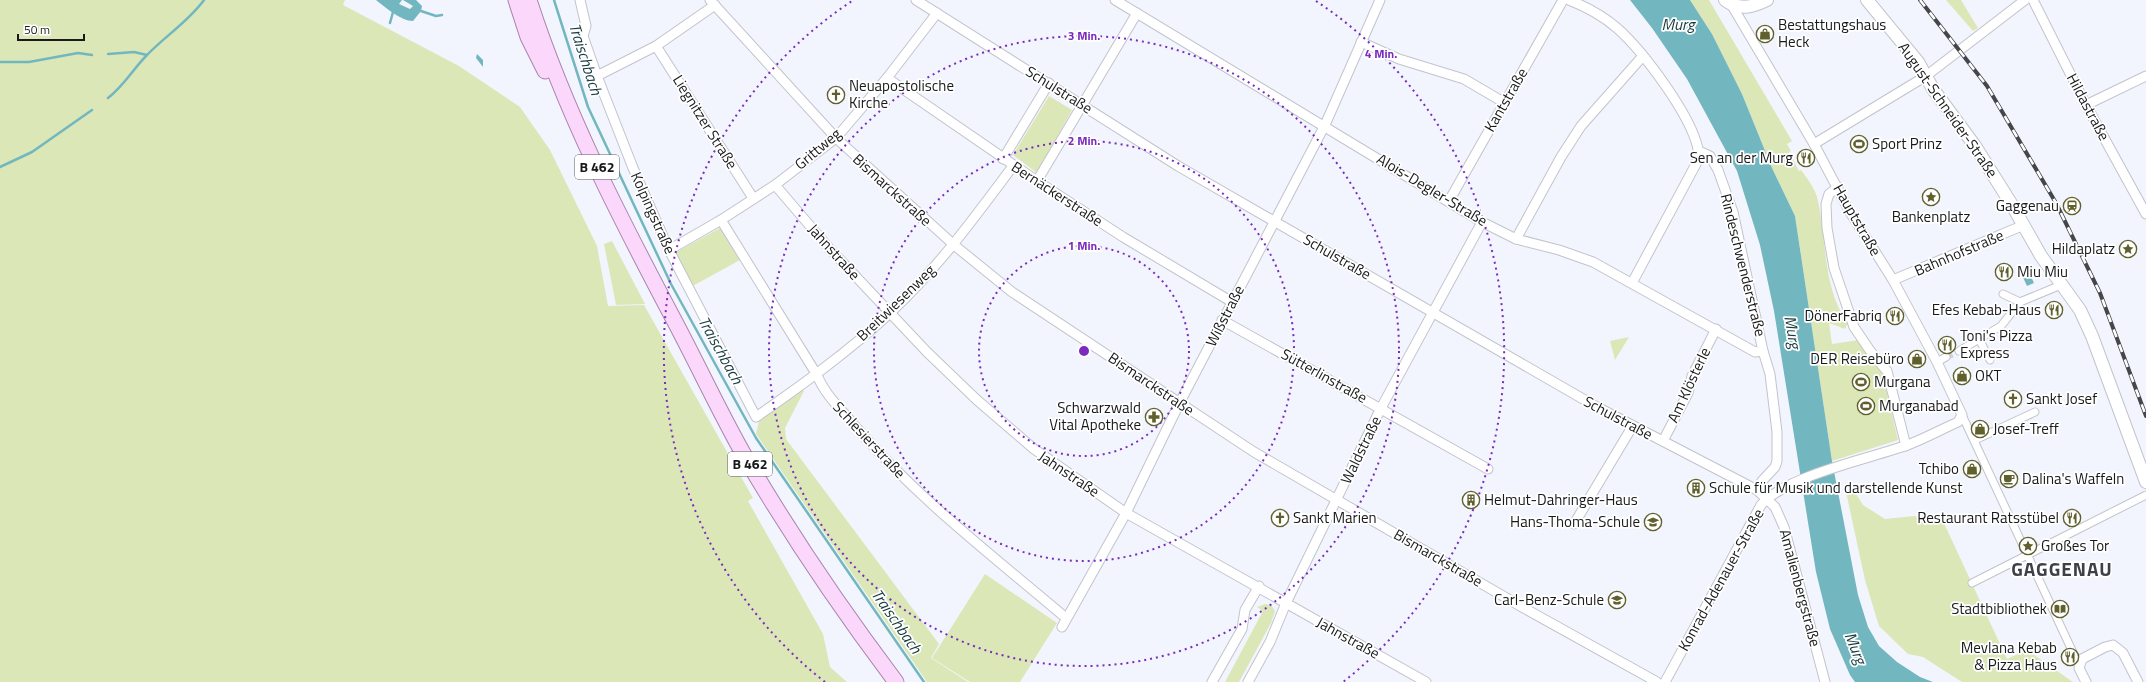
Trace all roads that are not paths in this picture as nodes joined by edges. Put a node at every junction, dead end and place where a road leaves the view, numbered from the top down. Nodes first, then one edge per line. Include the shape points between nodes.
1 (516, 0) edge
2 (529, 0) edge
3 (540, 0) edge
4 (580, 0) edge
5 (916, 0) edge
6 (1115, 0) edge
7 (1380, 0) edge
8 (1563, 0) edge
9 (1569, 0) edge
10 (1767, 0) edge
11 (1867, 0) edge
12 (2025, 0) edge
13 (2033, 0) edge
14 (1728, 2) edge
15 (712, 3) edge
16 (937, 13) junction
17 (1137, 13) junction
18 (1361, 42) junction
19 (656, 46) junction
20 (1642, 57) junction
21 (597, 76) junction
22 (1926, 76) junction
23 (2146, 76) edge
24 (887, 78) junction
25 (1049, 83) junction
26 (566, 102) junction
27 (1505, 103) junction
28 (1083, 104) junction
29 (2086, 105) junction
30 (1324, 125) junction
31 (836, 138) junction
32 (1814, 144) junction
33 (1698, 151) junction
34 (1003, 159) junction
35 (1013, 166) junction
36 (1037, 181) junction
37 (775, 185) junction
38 (1838, 187) junction
39 (753, 198) junction
40 (1449, 201) junction
41 (2146, 214) edge
42 (721, 220) junction
43 (1274, 221) junction
44 (1482, 222) junction
45 (2024, 225) junction
46 (1516, 239) junction
47 (954, 245) junction
48 (668, 250) junction
49 (1893, 280) junction
50 (1632, 283) junction
51 (2061, 285) junction
52 (2003, 294) dead end
53 (1232, 302) junction
54 (2020, 302) junction
55 (891, 312) junction
56 (1432, 312) junction
57 (1222, 320) junction
58 (1716, 329) junction
59 (1979, 339) junction
60 (1763, 351) junction
61 (1959, 351) tunnel mouth
62 (1946, 357) tunnel mouth
63 (1990, 360) dead end
64 (1937, 362) junction
65 (817, 375) junction
66 (1179, 404) junction
67 (1381, 408) junction
68 (2034, 411) dead end
69 (1962, 415) junction
70 (756, 417) joint
71 (1632, 427) junction
72 (1974, 440) junction
73 (1663, 441) junction
74 (1906, 446) junction
75 (1488, 469) dead end
76 (2146, 482) edge
77 (1757, 490) junction
78 (2146, 495) edge
79 (1766, 499) junction
80 (1336, 500) junction
81 (1126, 512) junction
82 (1574, 524) dead end
83 (2029, 555) junction
84 (1972, 583) dead end
85 (1259, 586) junction
86 (1286, 603) junction
87 (1066, 618) junction
88 (1062, 627) dead end
89 (2080, 663) junction
90 (896, 682) edge
91 (1212, 682) edge
92 (1248, 682) edge
93 (1426, 682) edge
94 (1657, 682) edge
95 (1665, 682) edge
96 (1824, 682) edge
97 (2086, 682) edge
98 (2138, 682) edge

1 - 26 main road via 528,37 550,81
2 - 26 main road, B 462
3 - 26 main road via 562,72
4 - 21 street, Kolpingstraße via 586,26 583,36
5 - 16 street, Schulstraße
6 - 17 street, Alois-Degler-Straße
7 - 18 street, Wißstraße
8 - 27 street, Kantstraße
9 - 20 street via 1590,8 1612,24
10 - 14 street via 1742,8
11 - 22 street, August-Schneider-Straße via 1918,62
12 - 22 street
13 - 29 street, Hildastraße
14 - 32 street, Hauptstraße
15 - 19 street
15 - 31 street, Bismarckstraße
16 - 24 street, Grittweg
16 - 25 street, Schulstraße
17 - 28 street
17 - 30 street, Alois-Degler-Straße
18 - 27 street via 1399,59 1464,79
18 - 30 street, Wißstraße
19 - 21 street
19 - 39 street, Liegnitzer Straße
20 - 33 street via 1682,110 1692,130
20 - 46 street via 1581,126
21 - 48 street, Kolpingstraße
22 - 32 street
22 - 45 street, August-Schneider-Straße via 1975,146
23 - 29 street
24 - 31 street, Grittweg
24 - 34 street, Bernäckerstraße
25 - 28 street, Schulstraße
25 - 34 street
26 - 90 main road, B 462 via 627,231 744,454 796,542
27 - 40 street, Kantstraße
28 - 36 street
28 - 43 street, Schulstraße via 1178,166
29 - 41 street, Hildastraße
30 - 40 street, Alois-Degler-Straße
30 - 43 street, Wißstraße
31 - 37 street, Grittweg
31 - 47 street, Bismarckstraße
32 - 38 street, Hauptstraße
33 - 50 street via 1696,164
33 - 60 street, Rindeschwenderstraße via 1710,156 1718,170 1733,212
34 - 35 street, Bernäckerstraße
35 - 36 street, Bernäckerstraße
35 - 47 street, Breitwiesenweg
36 - 53 street, Bernäckerstraße via 1123,237
37 - 39 street, Grittweg
37 - 55 street, Jahnstraße via 829,248
38 - 49 street, Hauptstraße via 1850,212
38 - 74 street via 1830,194 1826,204 1834,268 1854,327 1887,370
39 - 42 street, Grittweg
40 - 44 street, Alois-Degler-Straße
42 - 48 street, Grittweg
42 - 65 street, Schlesierstraße
43 - 53 street, Wißstraße
43 - 56 street, Schulstraße
44 - 46 street, Alois-Degler-Straße
44 - 56 street, Waldstraße
45 - 49 street, Bahnhofstraße
45 - 51 street, August-Schneider-Straße
46 - 50 street, Alois-Degler-Straße via 1593,262
47 - 55 street, Breitwiesenweg
47 - 66 street, Bismarckstraße via 1012,292
48 - 70 street, Kolpingstraße
49 - 64 street, Hauptstraße
50 - 58 street, Alois-Degler-Straße
51 - 54 street
51 - 76 street, August-Schneider-Straße via 2080,310 2092,336
52 - 54 street
53 - 57 street, Wißstraße
54 - 59 street via 2001,326
55 - 65 street, Breitwiesenweg
55 - 81 street, Jahnstraße via 927,352 977,400 1034,449
56 - 67 street, Waldstraße
56 - 71 street, Schulstraße
57 - 66 street, Wißstraße
57 - 67 street, Sütterlinstraße
58 - 60 street, Alois-Degler-Straße via 1755,352
58 - 73 street, Am Klösterle via 1692,376 1688,393
59 - 61 street
59 - 63 street
60 - 77 street, Rindeschwenderstraße via 1770,374 1777,432 1777,461
62 - 64 street
64 - 69 street, Hauptstraße
65 - 70 street, Breitwiesenweg
65 - 87 street, Schlesierstraße via 822,388 832,400 920,494
66 - 80 street, Bismarckstraße
66 - 81 street, Wißstraße
67 - 75 street, Sütterlinstraße
67 - 80 street, Waldstraße
68 - 72 street
69 - 72 street, Hauptstraße
69 - 74 street, Konrad-Adenauer-Straße via 1958,422
71 - 73 street, Schulstraße
71 - 82 street
72 - 83 street, Hauptstraße
73 - 77 street, Schulstraße
74 - 79 street, Konrad-Adenauer-Straße via 1789,484
77 - 79 street, Schulstraße
78 - 83 street
79 - 95 street, Konrad-Adenauer-Straße via 1760,505
79 - 96 street, Amalienbergstraße via 1775,507 1786,534
80 - 86 street, Waldstraße
80 - 94 street, Bismarckstraße
81 - 85 street, Jahnstraße
81 - 87 street, Wißstraße
83 - 84 street
83 - 89 street, Hauptstraße via 2074,655
85 - 86 street, Jahnstraße
85 - 91 street via 1245,610 1242,629
86 - 92 street, Waldstraße via 1270,642
86 - 93 street, Jahnstraße
87 - 88 street, Wißstraße
89 - 97 street, Hauptstraße via 2079,668
89 - 98 street via 2086,655 2113,645 2123,652

